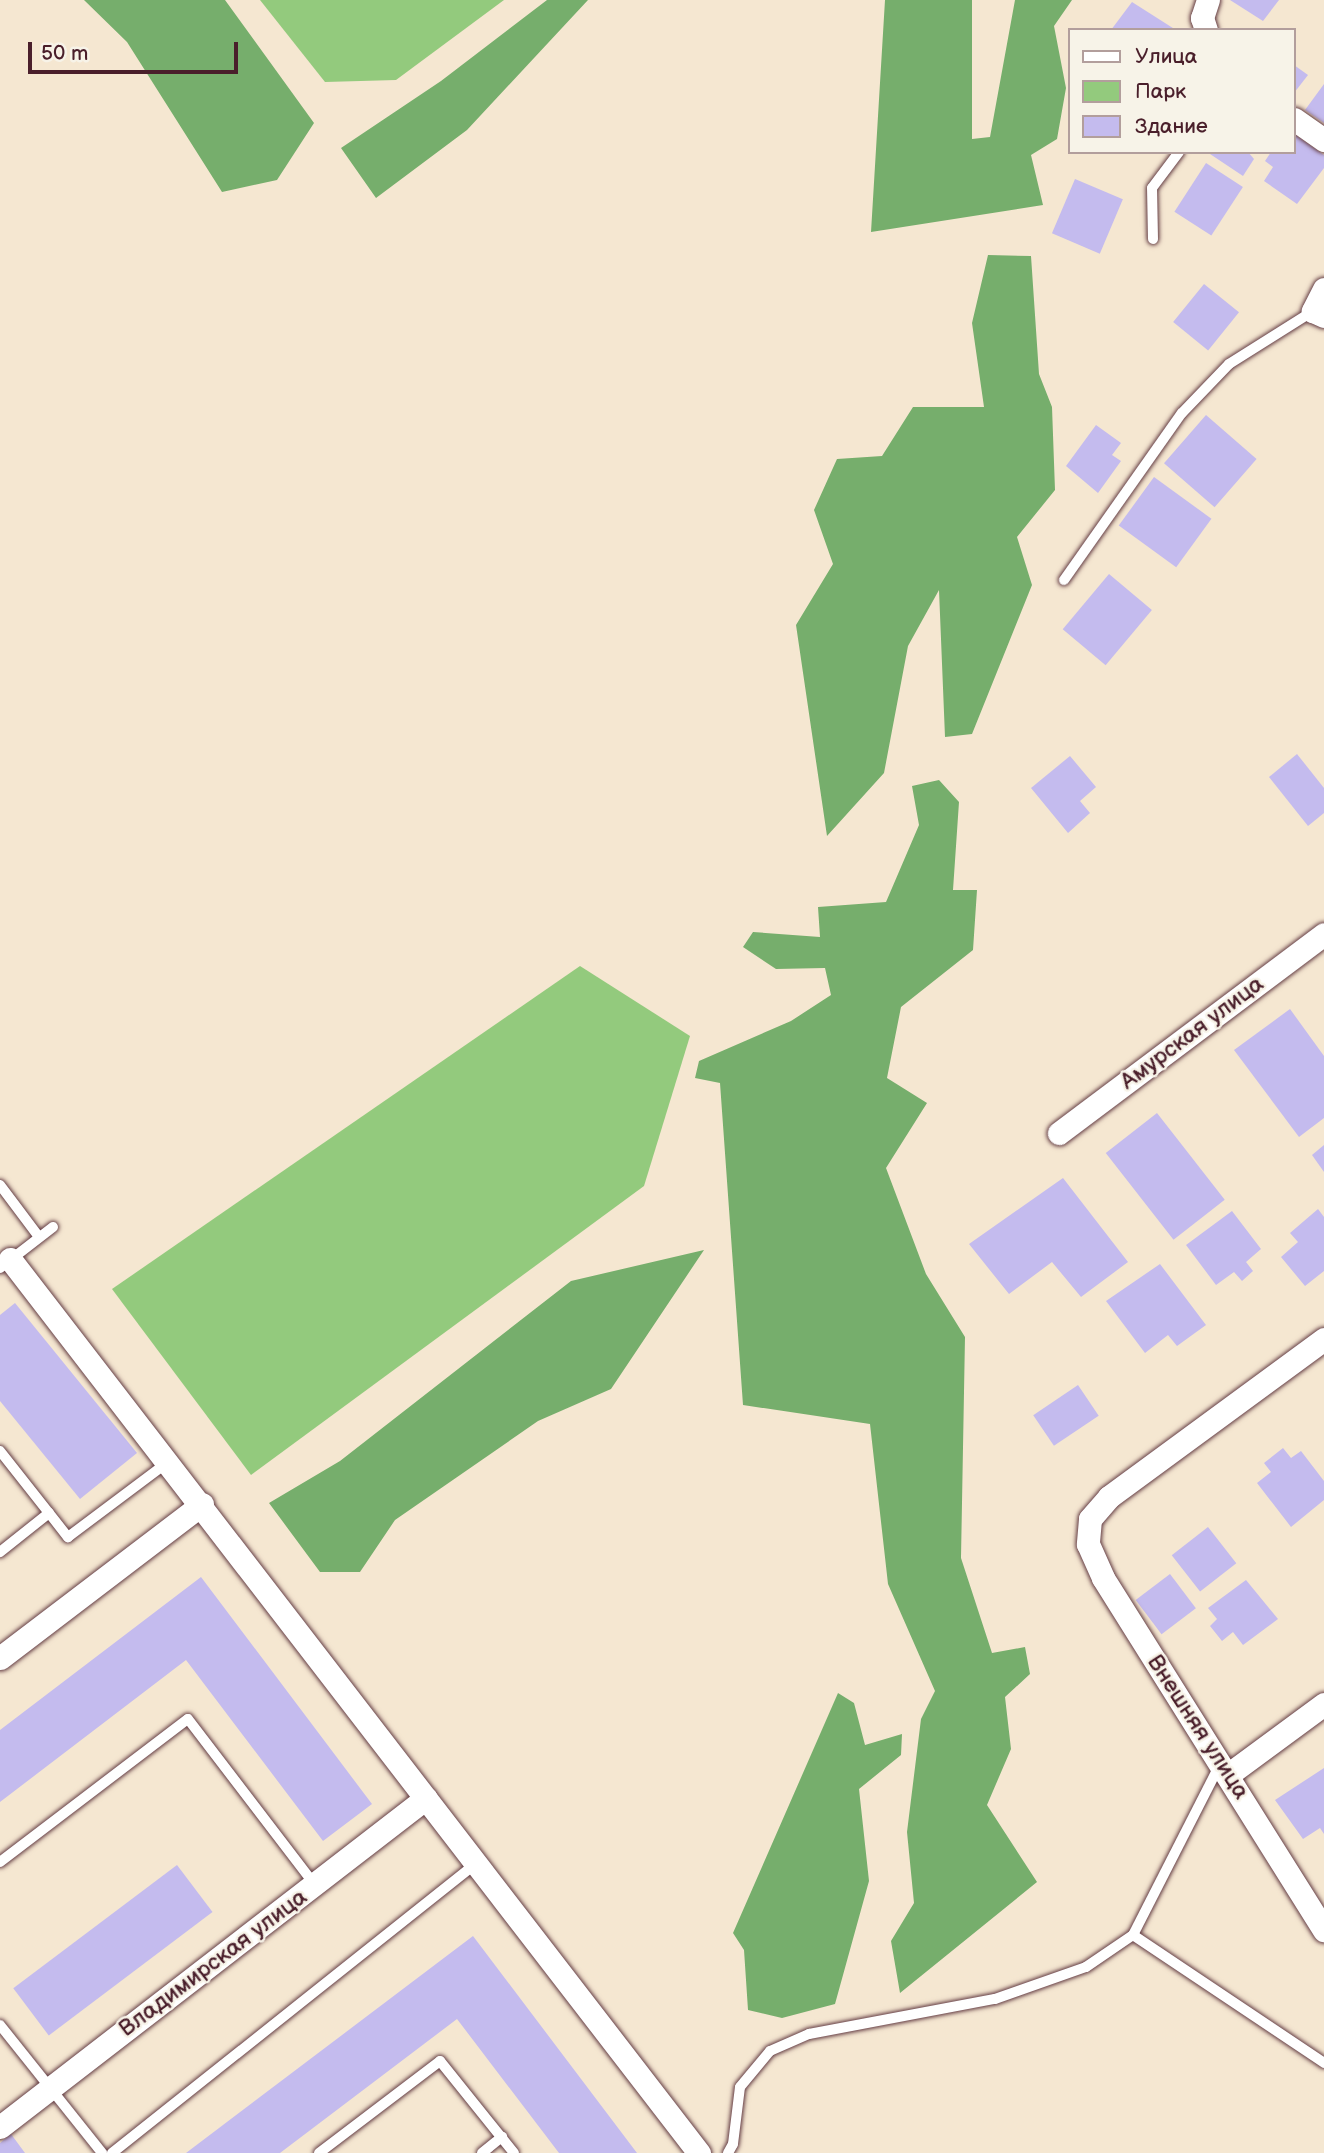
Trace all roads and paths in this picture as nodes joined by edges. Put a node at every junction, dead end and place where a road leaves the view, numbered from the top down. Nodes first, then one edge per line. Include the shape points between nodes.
1 (1208, 0) edge
2 (1205, 28) edge
3 (1296, 120) edge
4 (1324, 140) edge
5 (1178, 154) edge
6 (1153, 239) dead end
7 (1324, 289) edge
8 (1318, 313) edge
9 (1064, 580) dead end
10 (1324, 933) edge
11 (1059, 1133) dead end
12 (0, 1185) edge
13 (52, 1227) dead end
14 (39, 1237) junction
15 (5, 1264) edge
16 (1324, 1339) edge
17 (0, 1451) edge
18 (169, 1461) junction
19 (202, 1504) junction
20 (49, 1513) junction
21 (0, 1552) edge
22 (0, 1658) edge
23 (1324, 1704) edge
24 (1225, 1768) junction
25 (426, 1798) junction
26 (0, 1862) edge
27 (476, 1863) junction
28 (315, 1885) junction
29 (1324, 1930) edge
30 (1133, 1935) junction
31 (0, 2025) edge
32 (1324, 2063) edge
33 (50, 2088) junction
34 (0, 2127) edge
35 (502, 2137) junction
36 (102, 2153) edge
37 (112, 2153) edge
38 (319, 2153) edge
39 (482, 2153) edge
40 (514, 2153) edge
41 (699, 2153) edge
42 (727, 2153) edge

1 - 2 street via 1202,18
3 - 4 street
5 - 6 lane via 1152,188
7 - 8 street
8 - 9 lane via 1229,364 1182,413
10 - 11 street, Амурская улица
12 - 14 lane
13 - 14 lane
14 - 15 lane
15 - 18 street
16 - 24 street, Внешняя улица via 1109,1497 1090,1520 1088,1544 1103,1578
17 - 20 lane
18 - 19 street
18 - 20 lane via 68,1537
19 - 22 street
19 - 25 street
20 - 21 lane
23 - 24 street
24 - 29 street, Внешняя улица
24 - 30 lane
25 - 27 street
25 - 28 street, Владимирская улица
26 - 28 lane via 188,1719
27 - 37 lane
27 - 41 street
28 - 33 street, Владимирская улица
30 - 32 lane
30 - 42 lane via 1086,1967 995,1999 809,2035 770,2051 740,2087 733,2144
31 - 33 lane
33 - 34 street, Владимирская улица
33 - 36 lane
35 - 38 lane via 440,2060
35 - 39 lane
35 - 40 lane

